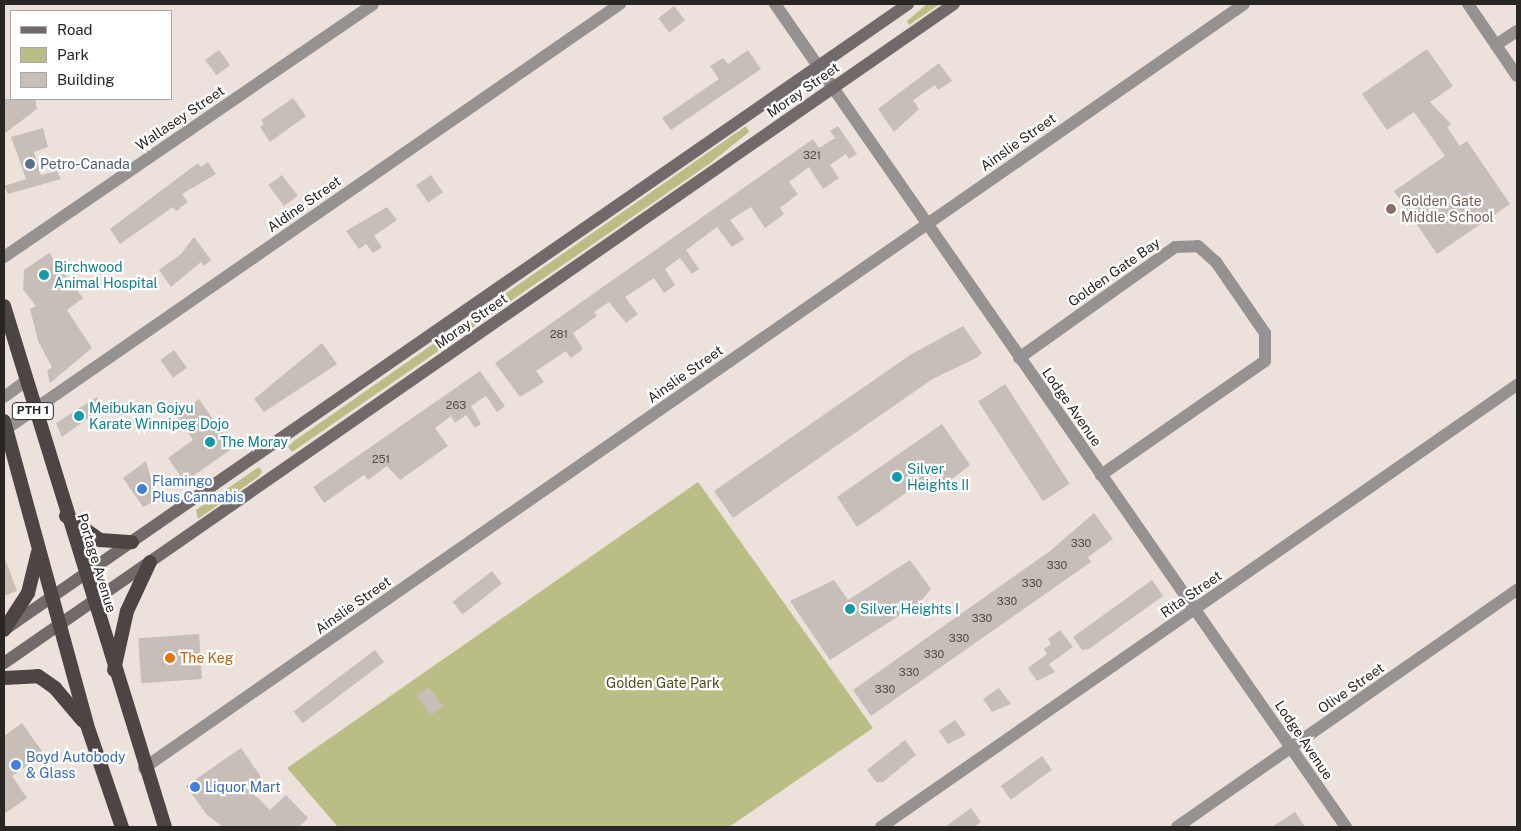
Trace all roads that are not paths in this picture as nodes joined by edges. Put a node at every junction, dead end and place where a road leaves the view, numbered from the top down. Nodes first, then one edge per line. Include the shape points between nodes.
1 (373, 4) edge
2 (620, 4) edge
3 (775, 4) edge
4 (908, 4) edge
5 (954, 4) edge
6 (1244, 4) edge
7 (1468, 4) edge
8 (1517, 31) edge
9 (1496, 45) junction
10 (818, 66) junction
11 (1517, 76) edge
12 (833, 88) junction
13 (927, 224) junction
14 (4, 257) edge
15 (4, 306) edge
16 (1019, 358) junction
17 (25, 382) junction
18 (1517, 385) edge
19 (4, 397) edge
20 (33, 411) junction
21 (5, 425) edge
22 (1101, 475) junction
23 (66, 515) junction
24 (132, 542) junction
25 (39, 551) junction
26 (150, 562) junction
27 (84, 575) junction
28 (1517, 590) edge
29 (53, 597) junction
30 (92, 602) junction
31 (1196, 609) junction
32 (60, 623) junction
33 (4, 630) edge
34 (4, 663) edge
35 (114, 673) junction
36 (4, 678) edge
37 (87, 725) junction
38 (1291, 748) junction
39 (144, 768) junction
40 (122, 827) edge
41 (165, 827) edge
42 (881, 827) edge
43 (1177, 827) edge
44 (1346, 827) edge

1 - 14 street, Wallasey Street
2 - 20 street, Aldine Street
3 - 10 street, Lodge Avenue
4 - 10 main road, Moray Street
5 - 12 main road, Moray Street
6 - 13 street, Ainslie Street
7 - 9 street
8 - 9 street
9 - 11 street
10 - 12 street, Lodge Avenue
10 - 24 main road, Moray Street
12 - 13 street, Lodge Avenue
12 - 26 main road, Moray Street
13 - 16 street, Lodge Avenue
13 - 39 street, Ainslie Street
15 - 17 highway, Portage Avenue / PTH 1
16 - 22 street, Lodge Avenue
16 - 22 street, Golden Gate Bay via 1175,247 1198,246 1221,269 1265,333 1265,361
17 - 19 street
17 - 20 highway, Portage Avenue / PTH 1
18 - 31 street, Rita Street
20 - 21 street, Aldine Street
20 - 23 highway, Portage Avenue / PTH 1
21 - 25 highway, PTH 1
22 - 31 street, Lodge Avenue
23 - 24 highway via 100,540
23 - 27 highway, Portage Avenue / PTH 1
24 - 27 main road, Moray Street
25 - 29 highway, PTH 1
25 - 33 highway via 28,593
26 - 30 main road, Moray Street
26 - 35 highway via 127,611
27 - 29 main road, Moray Street
27 - 30 highway, Portage Avenue / PTH 1
28 - 38 street, Olive Street
29 - 32 highway, PTH 1
29 - 33 main road, Moray Street
30 - 32 main road, Moray Street
30 - 35 highway, Portage Avenue / PTH 1
31 - 38 street, Lodge Avenue
31 - 42 street, Rita Street
32 - 34 main road, Moray Street
32 - 37 highway, PTH 1
35 - 39 highway, Portage Avenue / PTH 1
36 - 37 highway via 26,674 42,678
37 - 40 highway, PTH 1
38 - 43 street, Olive Street
38 - 44 street, Lodge Avenue
39 - 41 highway, Portage Avenue / PTH 1

